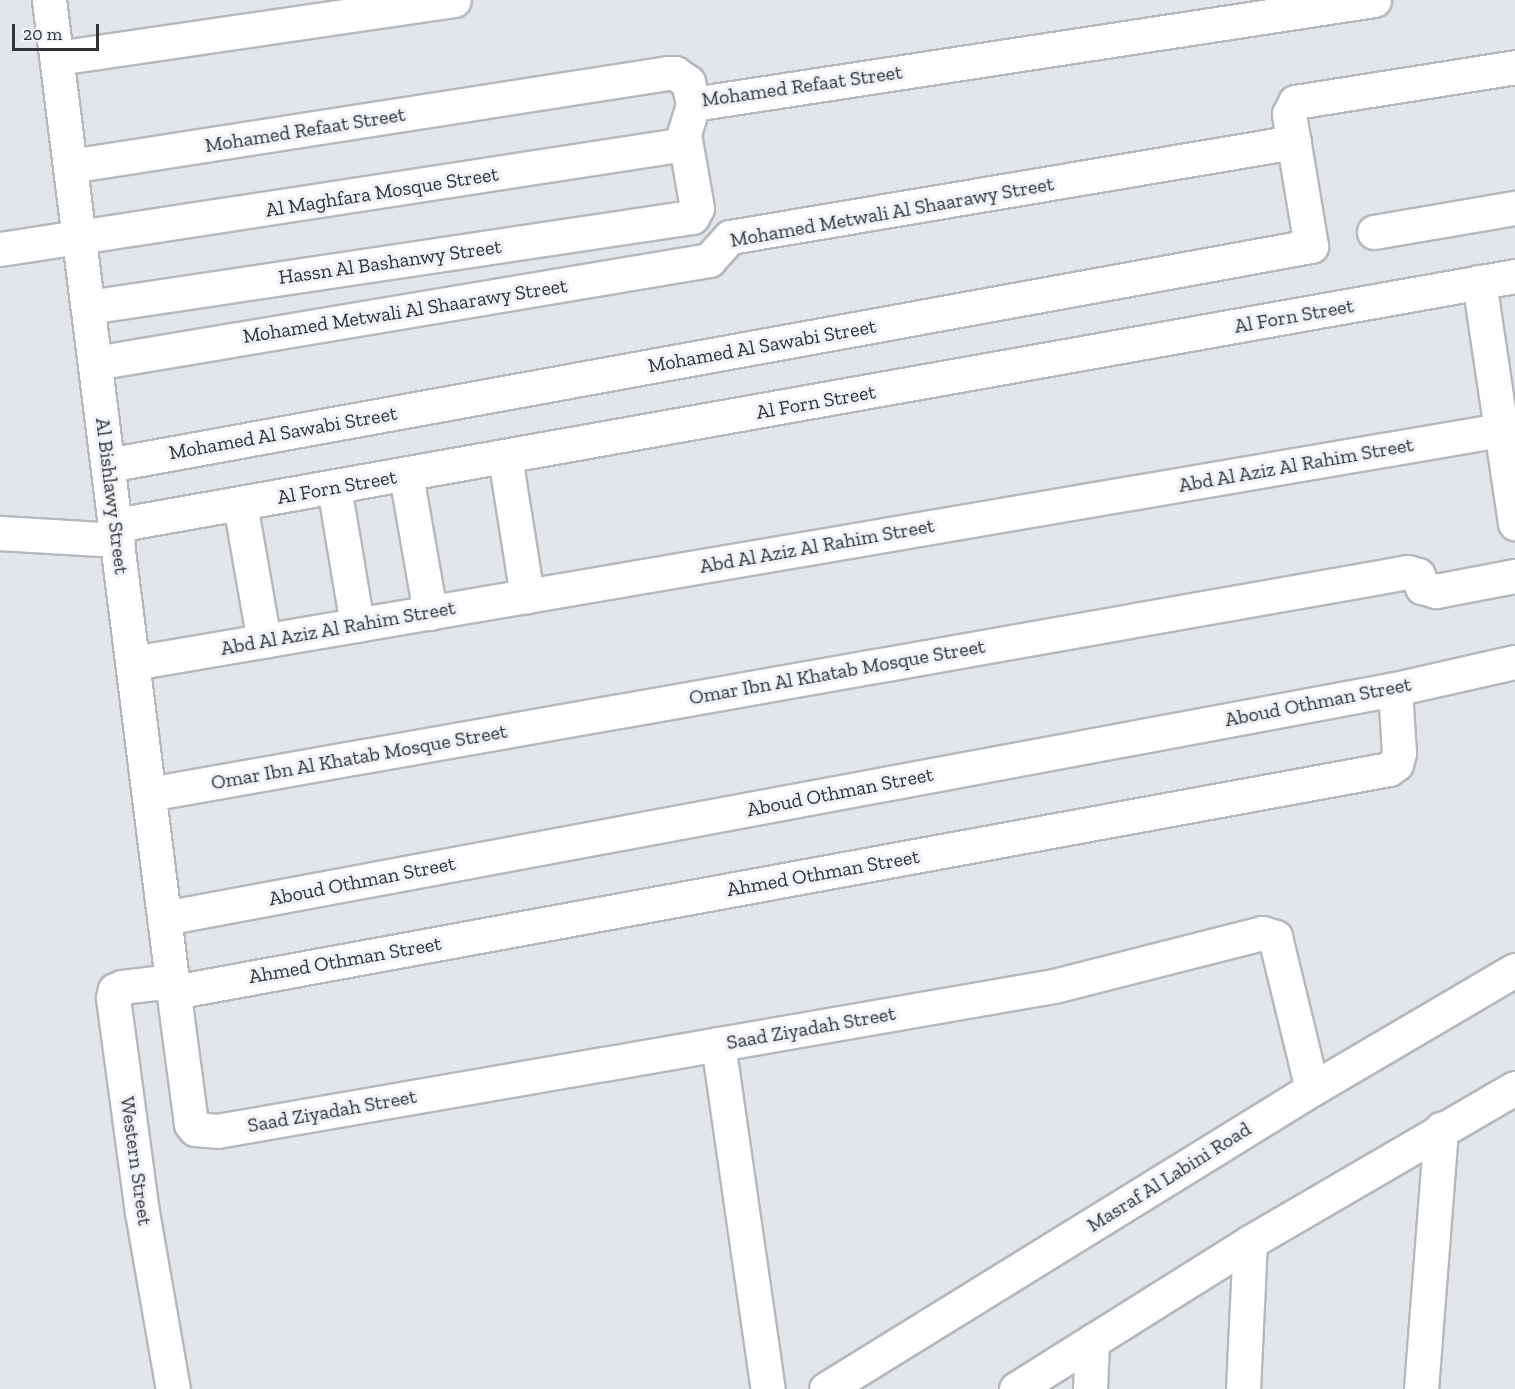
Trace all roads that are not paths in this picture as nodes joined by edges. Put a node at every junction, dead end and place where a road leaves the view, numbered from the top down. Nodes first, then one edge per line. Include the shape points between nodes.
1 (49, 0) edge
2 (454, 0) edge
3 (1374, 0) edge
4 (57, 58) junction
5 (1515, 67) edge
6 (693, 104) junction
7 (1294, 142) junction
8 (685, 144) junction
9 (70, 166) junction
10 (1515, 208) edge
11 (1374, 232) dead end
12 (80, 239) junction
13 (0, 249) edge
14 (1515, 276) edge
15 (1479, 282) junction
16 (88, 307) junction
17 (95, 363) junction
18 (1500, 430) junction
19 (505, 457) junction
20 (108, 465) junction
21 (406, 475) junction
22 (334, 487) junction
23 (240, 504) junction
24 (1515, 523) edge
25 (117, 532) junction
26 (0, 533) edge
27 (1515, 576) edge
28 (527, 596) junction
29 (430, 613) junction
30 (357, 625) junction
31 (264, 641) junction
32 (1515, 662) edge
33 (133, 663) junction
34 (1395, 688) junction
35 (149, 794) junction
36 (164, 918) junction
37 (1515, 969) edge
38 (173, 986) junction
39 (718, 1044) junction
40 (1515, 1088) edge
41 (1312, 1089) junction
42 (191, 1124) joint
43 (1441, 1129) junction
44 (1250, 1242) junction
45 (1092, 1341) junction
46 (173, 1389) edge
47 (768, 1389) edge
48 (826, 1389) edge
49 (1016, 1389) edge
50 (1090, 1389) edge
51 (1243, 1389) edge
52 (1421, 1389) edge

1 - 4 street, Al Bishlawy Street
2 - 4 street
3 - 6 street, Mohamed Refaat Street
4 - 9 street, Al Bishlawy Street
5 - 7 street via 1295,102 1289,114
6 - 8 street via 685,123
6 - 9 street, Mohamed Refaat Street via 688,82 675,73
7 - 17 street, Mohamed Metwali Al Shaarawy Street via 730,237 709,260
7 - 20 street, Mohamed Al Sawabi Street via 1312,241 1306,247
8 - 12 street, Al Maghfara Mosque Street
8 - 16 street, Hassn Al Bashanwy Street via 697,208 692,217
9 - 12 street, Al Bishlawy Street
10 - 11 street
12 - 13 street, Al Maghfara Mosque Street
12 - 16 street, Al Bishlawy Street
14 - 15 street, Al Forn Street
15 - 18 street
15 - 19 street, Al Forn Street
16 - 17 street, Al Bishlawy Street
17 - 20 street, Al Bishlawy Street
18 - 24 street
18 - 28 street, Abd Al Aziz Al Rahim Street
19 - 21 street, Al Forn Street
19 - 28 street
20 - 25 street, Al Bishlawy Street
21 - 22 street, Al Forn Street
21 - 29 street
22 - 23 street, Al Forn Street
22 - 30 street
23 - 25 street, Al Forn Street
23 - 31 street
25 - 26 street, Al Forn Street
25 - 33 street, Al Bishlawy Street
27 - 35 street, Omar Ibn Al Khatab Mosque Street via 1436,591 1422,587 1419,575 1408,572
28 - 29 street, Abd Al Aziz Al Rahim Street
29 - 30 street, Abd Al Aziz Al Rahim Street
30 - 31 street, Abd Al Aziz Al Rahim Street
31 - 33 street, Abd Al Aziz Al Rahim Street
32 - 34 street, Aboud Othman Street
33 - 35 street, Al Bishlawy Street
34 - 36 street, Aboud Othman Street
34 - 38 street, Ahmed Othman Street via 1399,753 1389,770
35 - 36 street, Al Bishlawy Street
36 - 38 street, Al Bishlawy Street
37 - 41 street, Masraf Al Labini Road
38 - 42 street, Al Bishlawy Street
38 - 46 street, Western Street via 122,987 115,990 113,998 142,1212
39 - 41 street, Saad Ziyadah Street via 1054,986 1270,933 1275,938
39 - 42 street, Saad Ziyadah Street via 217,1131 204,1132
39 - 47 street
40 - 43 street
41 - 48 street, Masraf Al Labini Road
43 - 44 street
43 - 52 street
44 - 45 street
44 - 51 street
45 - 49 street
45 - 50 street

